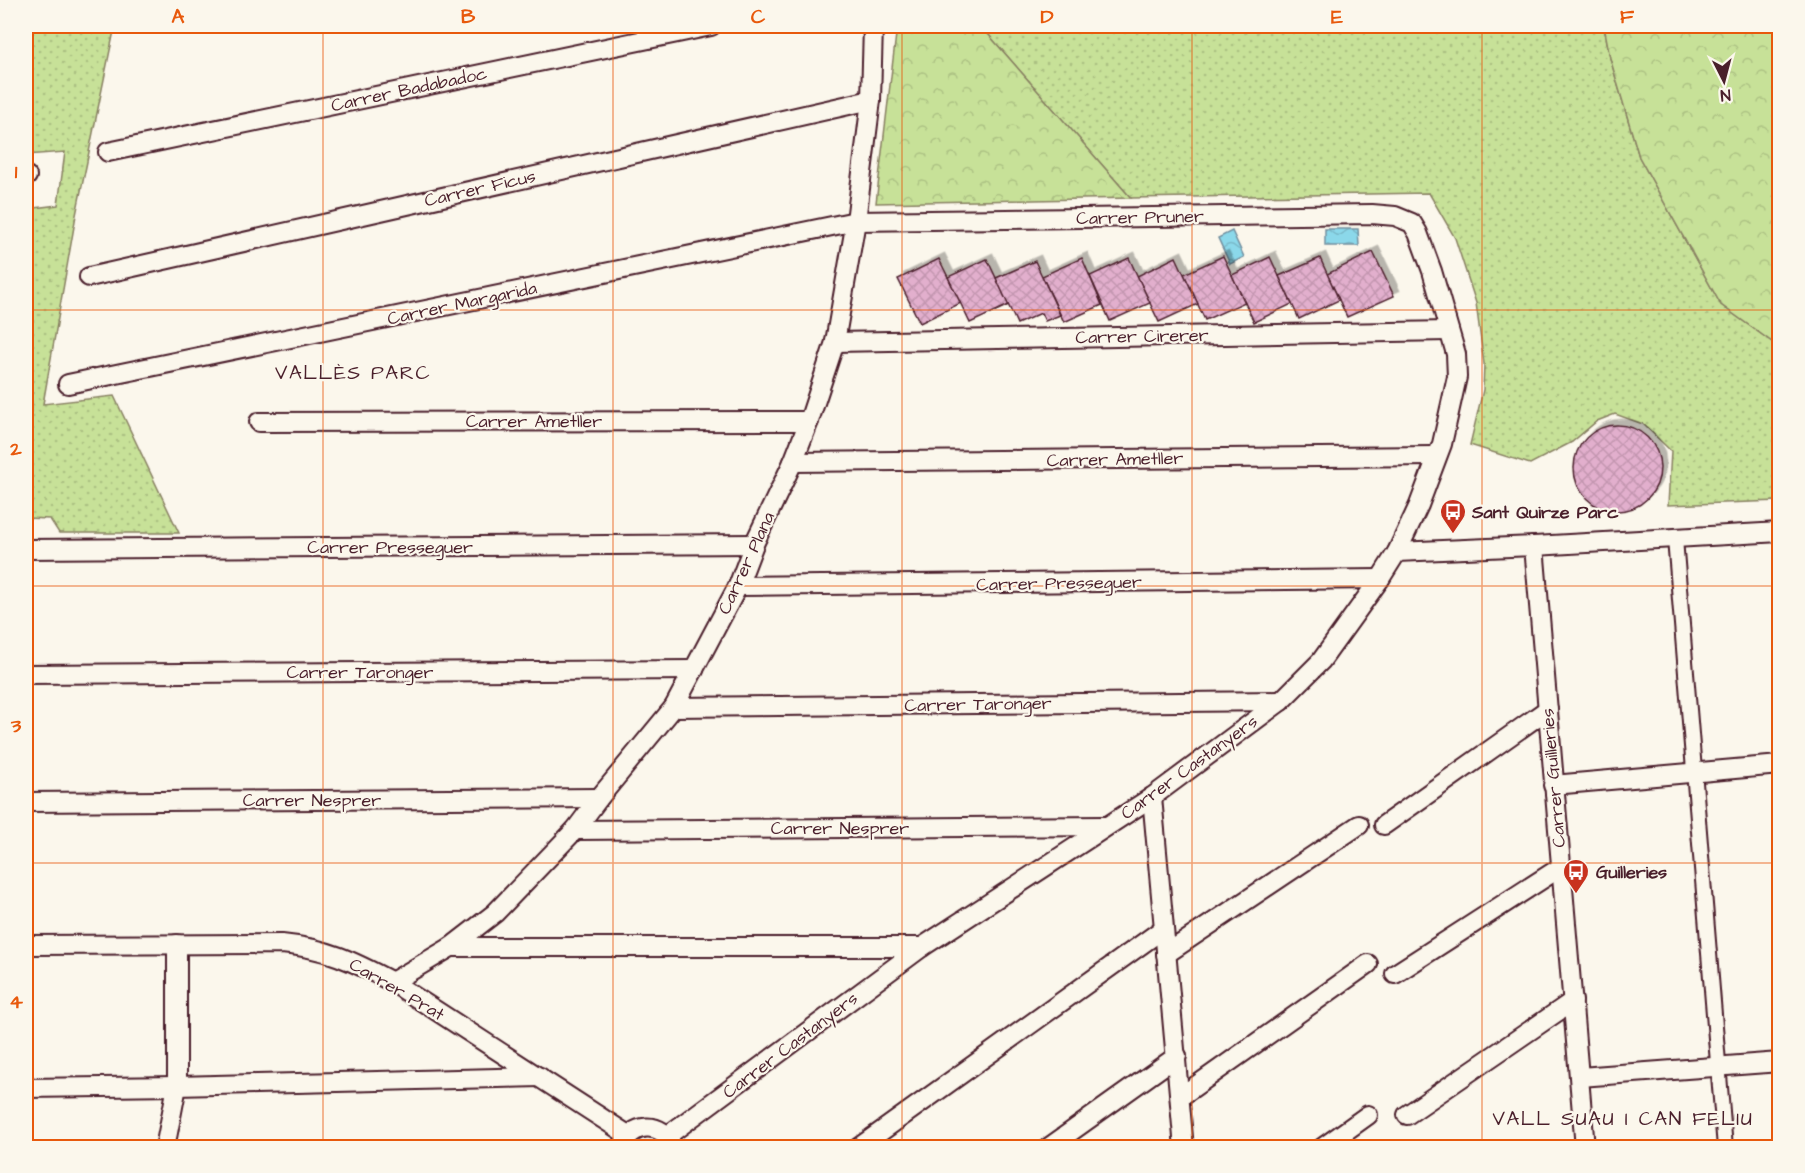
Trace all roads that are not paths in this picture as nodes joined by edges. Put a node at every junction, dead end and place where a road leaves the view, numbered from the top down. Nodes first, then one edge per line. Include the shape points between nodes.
1 (711, 26) edge
2 (873, 26) edge
3 (871, 100) junction
4 (108, 152) dead end
5 (856, 221) junction
6 (1418, 232) joint
7 (89, 277) dead end
8 (1449, 331) junction
9 (835, 342) junction
10 (68, 384) dead end
11 (809, 421) junction
12 (259, 422) dead end
13 (1436, 456) junction
14 (793, 462) junction
15 (1779, 532) edge
16 (1675, 539) junction
17 (754, 544) junction
18 (1534, 546) junction
19 (26, 549) edge
20 (1396, 552) junction
21 (1380, 579) junction
22 (738, 586) junction
23 (694, 669) junction
24 (26, 674) edge
25 (1281, 701) junction
26 (674, 707) junction
27 (1548, 709) junction
28 (1779, 765) edge
29 (1694, 773) junction
30 (1553, 785) junction
31 (1152, 797) junction
32 (599, 798) junction
33 (26, 802) edge
34 (1359, 825) dead end
35 (1384, 825) dead end
36 (1105, 826) junction
37 (575, 830) junction
38 (1561, 867) junction
39 (1163, 929) junction
40 (177, 944) junction
41 (26, 945) edge
42 (452, 947) junction
43 (922, 947) junction
44 (1166, 954) junction
45 (1368, 964) dead end
46 (1395, 974) dead end
47 (392, 982) junction
48 (1573, 1001) junction
49 (1177, 1056) junction
50 (1779, 1062) edge
51 (1718, 1067) junction
52 (540, 1077) junction
53 (1580, 1077) junction
54 (177, 1086) junction
55 (26, 1088) edge
56 (1180, 1097) junction
57 (1368, 1115) dead end
58 (1407, 1115) dead end
59 (625, 1141) edge
60 (670, 1142) edge
61 (1581, 1145) edge
62 (165, 1148) edge
63 (858, 1148) edge
64 (1048, 1148) edge
65 (1184, 1148) edge
66 (1322, 1148) edge
67 (1725, 1148) edge

1 - 4 street, Carrer Badabadoc
2 - 3 street, Carrer Plana
3 - 5 street, Carrer Plana
3 - 7 street, Carrer Ficus
5 - 6 street, Carrer Pruner via 1372,214 1395,216 1412,223
5 - 9 street, Carrer Plana
5 - 10 street, Carrer Margarida
6 - 8 street, Carrer Castanyers
8 - 9 street, Carrer Cirerer
8 - 13 street, Carrer Castanyers via 1456,354 1456,377
9 - 11 street, Carrer Plana
11 - 12 street, Carrer Ametller
11 - 14 street, Carrer Plana
13 - 14 street, Carrer Ametller
13 - 20 street, Carrer Castanyers via 1419,505
14 - 17 street, Carrer Plana
15 - 16 street
16 - 18 street
16 - 29 street
17 - 19 street, Carrer Presseguer
17 - 22 street, Carrer Plana
18 - 20 street
18 - 27 street, Carrer Guilleries
20 - 21 street, Carrer Castanyers
21 - 22 street, Carrer Presseguer
21 - 25 street, Carrer Castanyers via 1321,661
22 - 23 street, Carrer Plana
23 - 24 street, Carrer Taronger
23 - 26 street, Carrer Plana
25 - 26 street, Carrer Taronger
25 - 31 street, Carrer Castanyers
26 - 32 street, Carrer Plana
27 - 30 street, Carrer Guilleries
27 - 35 street
28 - 29 street
29 - 30 street
29 - 51 street
30 - 38 street, Carrer Guilleries
31 - 36 street, Carrer Castanyers
31 - 39 street
32 - 33 street, Carrer Nesprer
32 - 37 street, Carrer Plana
34 - 44 street
36 - 37 street, Carrer Nesprer
36 - 43 street, Carrer Castanyers
37 - 42 street, Carrer Plana via 495,913
38 - 46 street
38 - 48 street, Carrer Guilleries
39 - 44 street
39 - 63 street
40 - 41 street, Carrer Prat
40 - 47 street, Carrer Prat via 308,947 357,963
40 - 54 street
42 - 43 street
42 - 47 street, Carrer Plana
43 - 60 street, Carrer Castanyers
44 - 49 street
45 - 56 street
47 - 52 street, Carrer Prat
48 - 53 street, Carrer Guilleries
48 - 58 street
49 - 56 street
49 - 64 street
50 - 51 street
51 - 53 street
51 - 67 street
52 - 54 street
52 - 59 street, Carrer Prat
53 - 61 street, Carrer Guilleries
54 - 55 street
54 - 62 street
56 - 65 street
57 - 66 street
59 - 60 street via 636,1129 644,1127 661,1130

